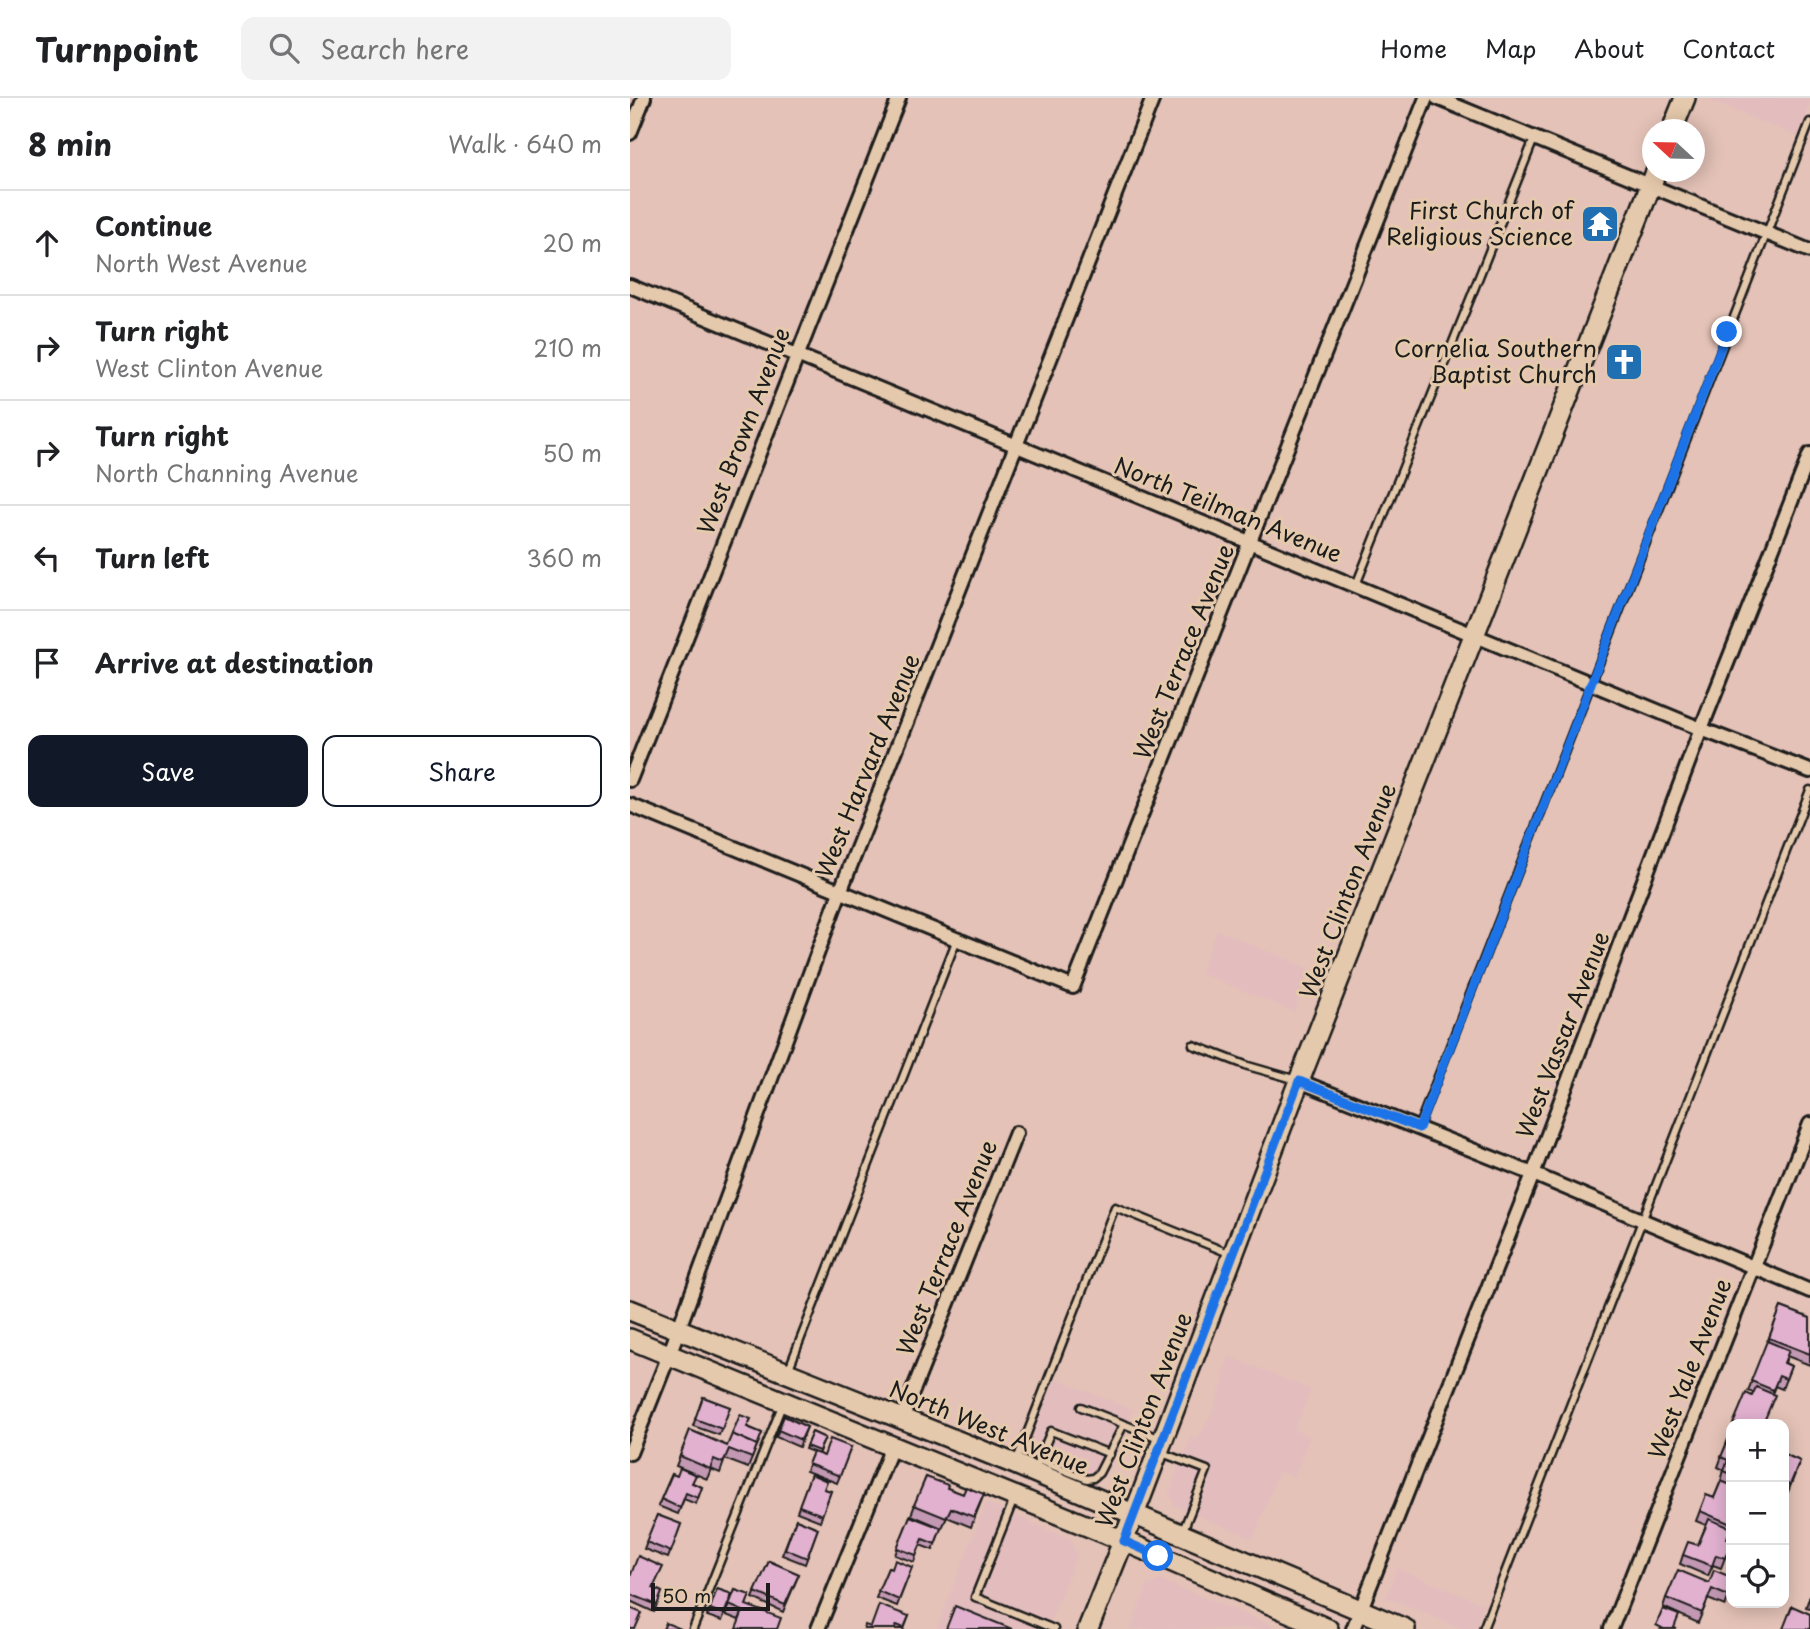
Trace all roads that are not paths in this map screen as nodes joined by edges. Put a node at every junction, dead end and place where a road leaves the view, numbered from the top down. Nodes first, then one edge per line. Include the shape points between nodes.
1 (644, 98) edge
2 (899, 98) edge
3 (1153, 98) edge
4 (1426, 98) edge
5 (1437, 98) edge
6 (1685, 98) edge
7 (1676, 119) edge
8 (1810, 122) edge
9 (630, 133) edge
10 (1535, 137) junction
11 (1642, 174) edge
12 (1651, 182) edge
13 (1661, 182) edge
14 (1766, 233) junction
15 (1810, 251) edge
16 (630, 286) edge
17 (797, 354) junction
18 (1017, 446) junction
19 (1810, 454) edge
20 (1251, 542) junction
21 (1356, 585) junction
22 (1475, 634) junction
23 (1592, 683) junction
24 (1700, 729) junction
25 (1810, 771) edge
26 (630, 780) edge
27 (1810, 790) edge
28 (630, 805) edge
29 (841, 892) junction
30 (957, 939) junction
31 (1192, 1045) dead end
32 (1299, 1081) junction
33 (1810, 1124) edge
34 (1419, 1128) junction
35 (1016, 1133) dead end
36 (1533, 1174) junction
37 (1642, 1220) junction
38 (1233, 1254) junction
39 (1753, 1267) junction
40 (1810, 1291) edge
41 (630, 1310) edge
42 (678, 1330) junction
43 (630, 1339) edge
44 (669, 1355) junction
45 (787, 1373) junction
46 (783, 1403) junction
47 (1081, 1407) dead end
48 (902, 1418) junction
49 (1124, 1424) junction
50 (1160, 1446) junction
51 (892, 1447) junction
52 (630, 1453) edge
53 (1110, 1454) junction
54 (1015, 1464) junction
55 (1036, 1466) junction
56 (1015, 1497) junction
57 (1134, 1514) junction
58 (1181, 1534) junction
59 (1124, 1541) junction
60 (1356, 1620) edge
61 (693, 1629) edge
62 (818, 1629) edge
63 (1054, 1629) edge
64 (1088, 1629) edge
65 (1328, 1629) edge
66 (1405, 1629) edge
67 (1483, 1629) edge
68 (1611, 1629) edge

1 - 9 street
2 - 17 street, West Brown Avenue
3 - 18 street, West Harvard Avenue
4 - 20 street, West Terrace Avenue
5 - 10 street
6 - 7 main road
8 - 14 lane
10 - 11 street
10 - 21 lane
12 - 22 main road, West Clinton Avenue
13 - 14 street
14 - 15 street
14 - 23 lane
16 - 17 street, North Teilman Avenue
17 - 18 street, North Teilman Avenue
17 - 26 street, West Brown Avenue
18 - 20 street, North Teilman Avenue
18 - 29 street, West Harvard Avenue
19 - 24 street, West Vassar Avenue
20 - 21 street, North Teilman Avenue
20 - 30 street, West Terrace Avenue via 1073,987
21 - 22 street, North Teilman Avenue
22 - 23 street, North Teilman Avenue
22 - 32 main road, West Clinton Avenue
23 - 24 street, North Teilman Avenue
23 - 34 lane
24 - 25 street, North Teilman Avenue
24 - 36 street, West Vassar Avenue
27 - 37 lane
28 - 29 street
29 - 30 street
29 - 42 street, West Harvard Avenue
30 - 45 lane
31 - 32 lane
32 - 34 street
32 - 38 main road, West Clinton Avenue
33 - 39 street, West Yale Avenue
34 - 36 street
35 - 48 street, West Terrace Avenue
36 - 37 street
36 - 60 street, West Vassar Avenue
37 - 39 street
37 - 67 lane
38 - 50 main road, West Clinton Avenue
38 - 54 lane via 1115,1207
39 - 40 street
39 - 68 street, West Yale Avenue
41 - 42 main road, North West Avenue
42 - 44 street, West Harvard Avenue
42 - 45 main road, North West Avenue
43 - 44 main road
44 - 46 main road
44 - 52 street, West Harvard Avenue
45 - 48 main road, North West Avenue
46 - 51 main road
46 - 61 lane
47 - 49 lane
48 - 54 main road, North West Avenue
49 - 50 lane
49 - 53 lane
50 - 57 main road, West Clinton Avenue
50 - 58 lane via 1207,1470
51 - 56 main road
51 - 62 street
53 - 55 lane via 1099,1473 1087,1479
53 - 55 lane via 1051,1431
54 - 55 main road, North West Avenue
55 - 57 main road, North West Avenue
56 - 59 main road
56 - 63 lane via 975,1597
57 - 58 main road, North West Avenue
57 - 59 main road, West Clinton Avenue
58 - 60 main road, North West Avenue
59 - 64 main road, West Clinton Avenue
59 - 65 main road
60 - 66 main road, North West Avenue

